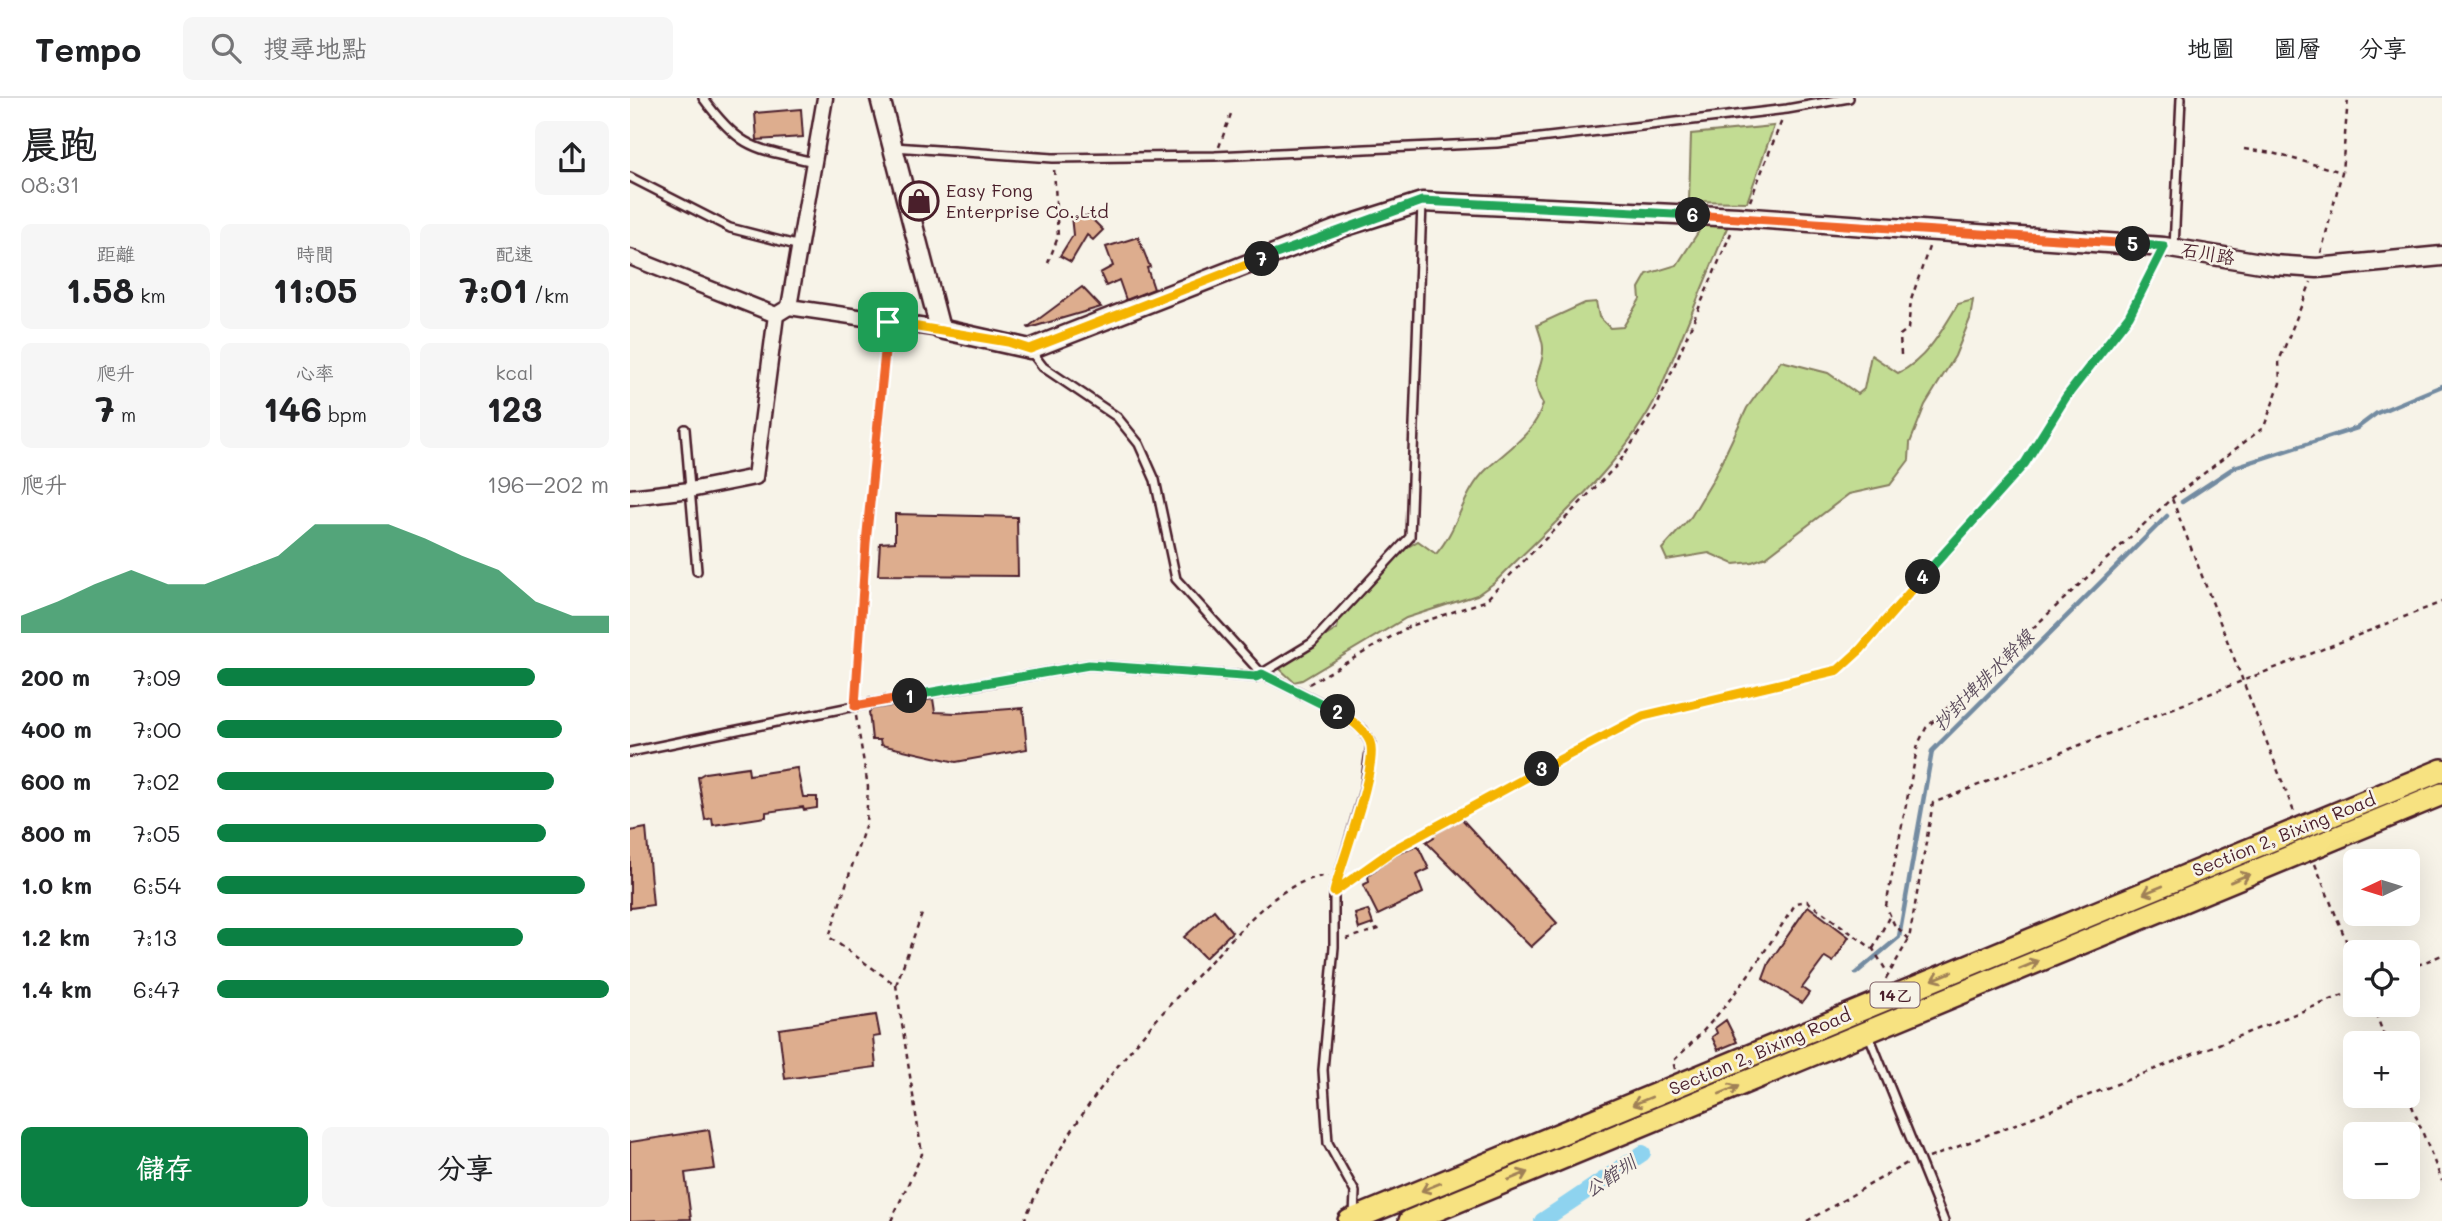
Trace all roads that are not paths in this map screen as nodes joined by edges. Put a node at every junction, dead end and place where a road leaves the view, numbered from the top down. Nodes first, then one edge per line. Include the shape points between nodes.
1 (703, 98) edge
2 (825, 98) edge
3 (880, 98) edge
4 (1849, 98) edge
5 (2181, 98) edge
6 (892, 147) junction
7 (815, 162) junction
8 (630, 177) edge
9 (1422, 201) junction
10 (801, 246) junction
11 (2169, 248) junction
12 (2442, 256) edge
13 (630, 257) edge
14 (783, 311) junction
15 (940, 329) junction
16 (1030, 349) junction
17 (685, 429) dead end
18 (690, 490) junction
19 (630, 497) edge
20 (696, 571) dead end
21 (1262, 674) junction
22 (630, 752) edge
23 (2442, 770) edge
24 (2442, 794) edge
25 (1873, 1018) junction
26 (1352, 1220) edge
27 (1410, 1221) edge
28 (1944, 1221) edge

1 - 7 lane via 731,134 756,149
2 - 7 street
3 - 6 street
4 - 6 lane via 1497,143 1053,158
5 - 11 lane
6 - 15 street
7 - 10 street
8 - 10 lane via 730,228
9 - 11 street, 石川路 via 1738,217
9 - 16 street, 石川路 via 1343,227
9 - 21 lane via 1410,537 1312,643
10 - 14 street
11 - 12 street, 石川路 via 2318,268
13 - 14 street
14 - 15 street
14 - 18 street via 755,477
15 - 16 street
16 - 21 lane via 1043,367 1117,417 1139,444 1155,480 1177,579
17 - 18 lane
18 - 19 street
18 - 20 lane
21 - 22 lane via 1210,675 1089,665
21 - 26 lane via 1341,713 1363,730 1371,744 1366,787 1334,892 1323,1070 1328,1143 1354,1192
23 -> 25 main road, Section 2, Bixing Road / 14乙
25 -> 24 main road, Section 2, Bixing Road / 14乙
25 -> 26 main road, Section 2, Bixing Road / 14乙 via 1679,1086
27 -> 25 main road, Section 2, Bixing Road / 14乙
25 - 28 lane via 1917,1157

